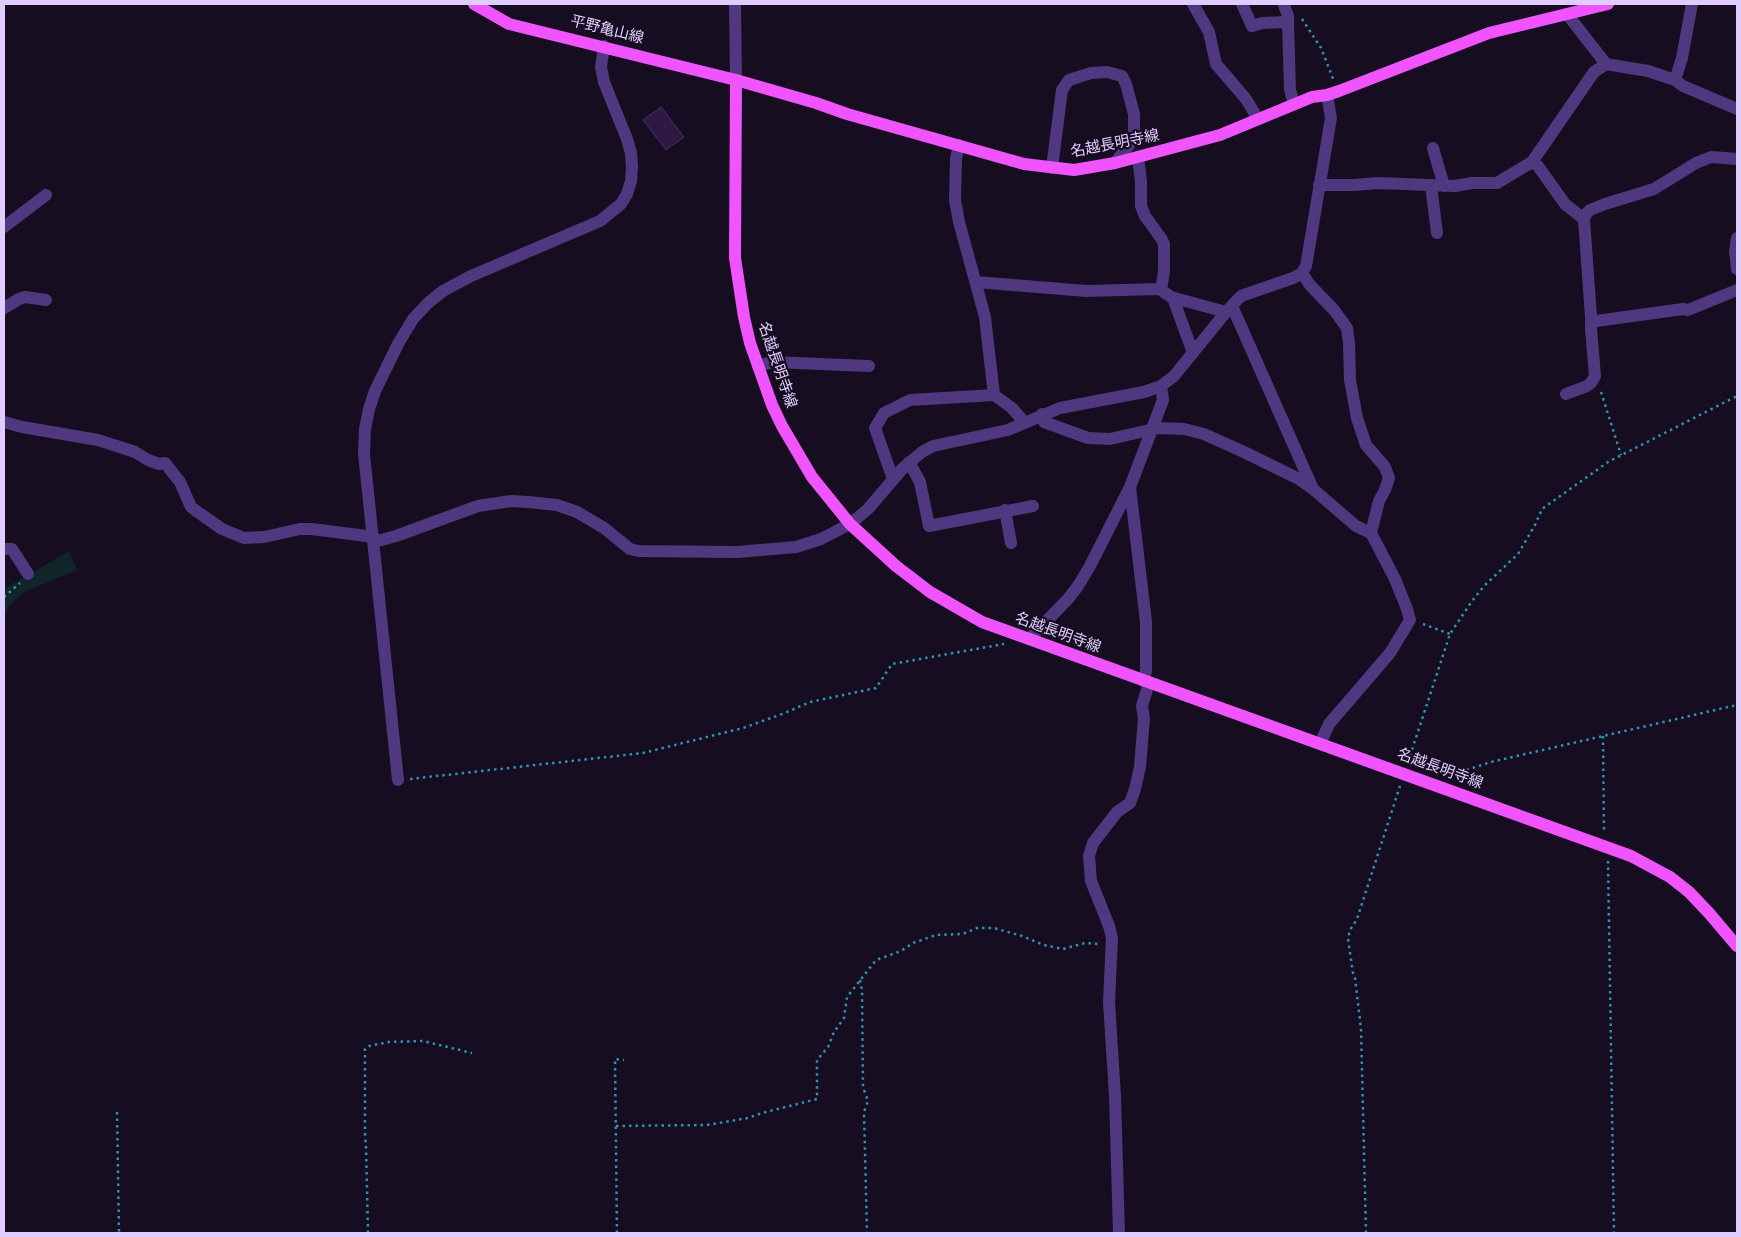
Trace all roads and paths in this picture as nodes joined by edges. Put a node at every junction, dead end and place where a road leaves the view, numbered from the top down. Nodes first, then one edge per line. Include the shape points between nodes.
1 (474, 4) edge
2 (735, 4) edge
3 (1193, 4) edge
4 (1242, 4) edge
5 (1284, 4) edge
6 (1608, 4) edge
7 (1692, 4) edge
8 (1299, 11) dead end
9 (1567, 14) junction
10 (1288, 22) junction
11 (604, 46) junction
12 (1606, 64) junction
13 (736, 80) junction
14 (1675, 80) junction
15 (1333, 93) junction
16 (1294, 104) junction
17 (1737, 109) edge
18 (1258, 119) junction
19 (959, 145) junction
20 (1433, 148) dead end
21 (1138, 158) junction
22 (1737, 159) edge
23 (1532, 162) junction
24 (1115, 163) junction
25 (1052, 168) junction
26 (1319, 185) junction
27 (1430, 186) junction
28 (1444, 186) junction
29 (46, 195) dead end
30 (1584, 219) junction
31 (5, 224) edge
32 (1437, 233) dead end
33 (1737, 238) edge
34 (1737, 270) edge
35 (1302, 273) junction
36 (976, 282) junction
37 (1161, 290) junction
38 (1737, 290) edge
39 (1173, 298) junction
40 (46, 300) dead end
41 (4, 308) edge
42 (1229, 309) junction
43 (1591, 317) junction
44 (1193, 353) junction
45 (758, 366) junction
46 (869, 366) dead end
47 (1595, 376) junction
48 (1161, 386) junction
49 (1566, 394) dead end
50 (994, 395) junction
51 (1737, 396) edge
52 (1042, 414) junction
53 (4, 422) edge
54 (1024, 422) junction
55 (1153, 430) junction
56 (1621, 455) junction
57 (910, 462) junction
58 (893, 479) junction
59 (1130, 486) junction
60 (1313, 489) junction
61 (1033, 506) dead end
62 (1005, 510) junction
63 (850, 524) junction
64 (1371, 533) junction
65 (374, 539) junction
66 (1011, 542) dead end
67 (4, 549) edge
68 (28, 574) joint
69 (4, 596) edge
70 (1410, 620) junction
71 (1450, 634) junction
72 (1029, 639) junction
73 (1146, 682) junction
74 (1737, 705) edge
75 (1603, 736) junction
76 (1320, 744) junction
77 (1404, 773) junction
78 (398, 780) joint
79 (1438, 785) junction
80 (1605, 846) junction
81 (1737, 945) edge
82 (1112, 946) junction
83 (860, 980) junction
84 (472, 1053) dead end
85 (624, 1060) dead end
86 (117, 1112) dead end
87 (616, 1126) junction
88 (119, 1233) edge
89 (368, 1233) edge
90 (617, 1233) edge
91 (867, 1233) edge
92 (1119, 1233) edge
93 (1366, 1233) edge
94 (1614, 1233) edge

1 - 11 main road, 平野亀山線 via 509,24
2 - 13 street
3 - 18 street via 1208,32 1216,64 1246,99
4 - 10 street via 1252,26
5 - 10 street
6 - 9 main road, 名越長明寺線
7 - 14 street
8 - 15 path via 1321,48
9 - 12 street
9 - 15 main road, 名越長明寺線 via 1489,33
10 - 16 street via 1290,90
11 - 13 main road, 平野亀山線
11 - 65 street via 601,67 604,82 631,153 627,194 621,204 600,221 464,279 443,291 413,319 375,391 365,429 364,454
12 - 14 street via 1648,71
12 - 23 street via 1594,72
13 - 19 main road, 名越長明寺線
13 - 45 main road, 名越長明寺線 via 735,258 744,317
14 - 17 street
15 - 16 main road, 名越長明寺線 via 1312,96
15 - 26 street
16 - 18 main road, 名越長明寺線
18 - 21 main road, 名越長明寺線 via 1220,135
19 - 25 main road, 名越長明寺線 via 1024,164
19 - 36 street via 955,200
20 - 28 street
21 - 24 main road, 名越長明寺線
21 - 37 street via 1141,206 1164,244
22 - 30 street via 1711,157 1654,189 1590,210
23 - 28 street via 1497,183
23 - 30 street via 1565,204
24 - 25 main road, 名越長明寺線 via 1074,170
24 - 25 street via 1134,134 1134,114 1126,84 1122,76 1091,73 1069,80 1062,90
26 - 27 street via 1378,183
26 - 35 street via 1308,260
27 - 28 street
27 - 32 street
29 - 31 street
30 - 43 street
33 - 34 street
35 - 42 street via 1241,296
35 - 64 street via 1347,328 1350,380 1357,418 1366,445 1385,467 1389,478
36 - 37 street via 1077,291
36 - 50 street via 985,317
37 - 39 street
38 - 43 street via 1688,310 1596,321
39 - 42 street
39 - 44 street
40 - 41 street via 25,297
42 - 44 street
42 - 60 street
43 - 47 street
44 - 48 street
45 - 46 street via 772,362
45 - 63 main road, 名越長明寺線 via 779,419 804,464
47 - 49 street via 1588,386
47 - 56 path
48 - 52 street
48 - 55 street via 1162,400
50 - 54 street
50 - 58 street via 910,400 884,412 875,428
51 - 56 path
52 - 54 street
52 - 55 street via 1044,422 1088,438 1110,439
53 - 65 street via 98,440 135,452 148,460 165,463 195,510 222,529 244,538 312,529
54 - 57 street via 1008,430 934,446
55 - 59 street
55 - 60 street via 1184,429 1204,434 1299,479
56 - 71 path via 1545,506 1518,554 1481,590
57 - 58 street
57 - 62 street via 920,482 929,526
58 - 63 street via 868,509
59 - 72 street via 1078,586
59 - 73 street via 1146,622
60 - 64 street via 1356,526
61 - 62 street
62 - 66 street
63 - 65 street via 822,539 796,547 746,552 651,552 630,549 577,512 557,505 512,502 465,510 396,536
63 - 72 main road, 名越長明寺線 via 930,592 982,622
64 - 70 street via 1395,579
65 - 78 street
67 - 68 street via 12,549
68 - 69 path
70 - 71 path
70 - 76 street via 1390,653 1329,724
71 - 77 path
72 - 73 main road, 名越長明寺線
72 - 78 path via 892,664 876,688 810,702 743,728 644,753
73 - 76 main road, 名越長明寺線
73 - 82 street via 1140,767 1135,789 1130,803 1117,812 1093,843 1089,856 1091,881 1110,926
74 - 75 path
75 - 79 path via 1455,772
75 - 80 path
76 - 77 main road, 名越長明寺線
77 - 79 main road, 名越長明寺線
77 - 93 path via 1348,939 1361,1029
79 - 80 main road, 名越長明寺線
80 - 81 main road, 名越長明寺線 via 1670,877 1689,892
80 - 94 path via 1608,867
82 - 83 path via 1085,943 1063,949 994,928 977,928 963,934 936,935 913,943 876,960
82 - 92 street via 1109,1002
83 - 87 path via 847,997 844,1018 817,1060 816,1099 748,1118 707,1125
83 - 91 path via 863,1088 868,1101 864,1112
84 - 89 path via 422,1041 388,1042 365,1050
85 - 87 path via 615,1059
86 - 88 path
87 - 90 path

